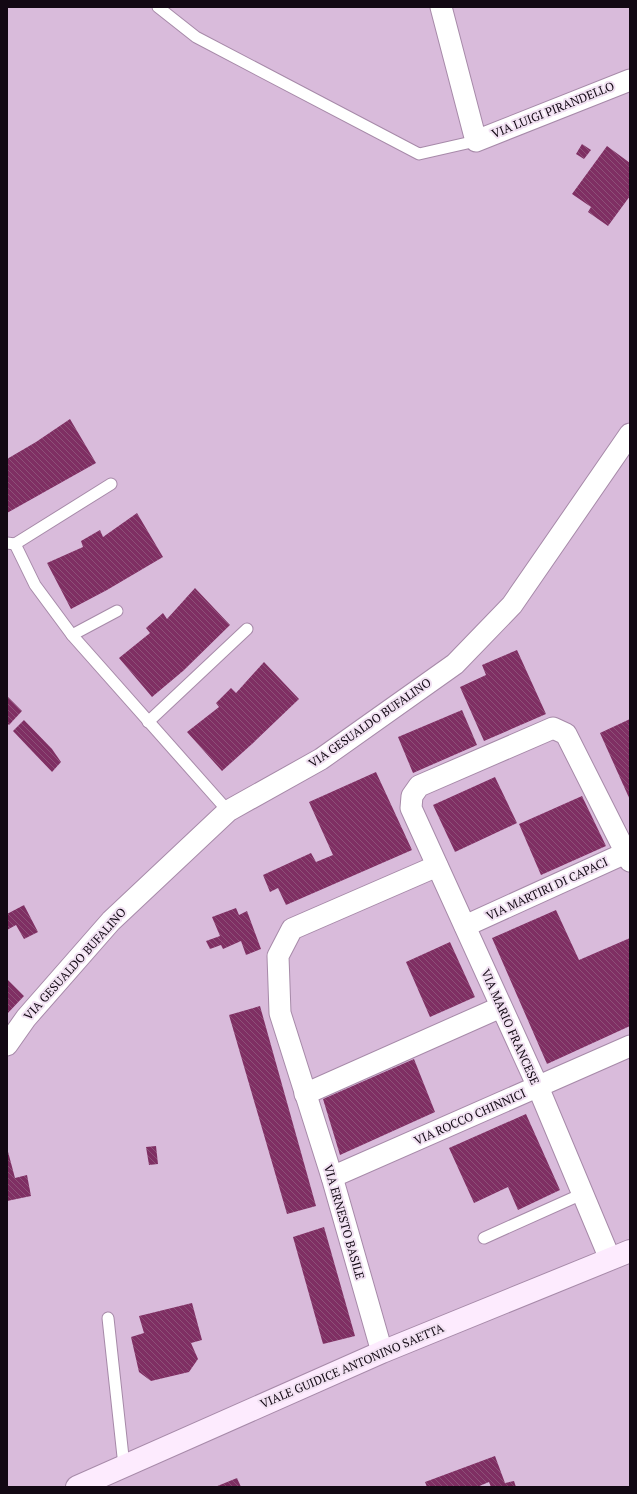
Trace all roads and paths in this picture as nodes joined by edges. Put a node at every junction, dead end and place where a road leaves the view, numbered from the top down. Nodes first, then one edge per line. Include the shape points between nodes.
1 (158, 7) edge
2 (441, 7) edge
3 (630, 80) edge
4 (476, 141) junction
5 (630, 434) edge
6 (111, 484) dead end
7 (11, 543) edge
8 (117, 611) dead end
9 (247, 629) dead end
10 (72, 635) junction
11 (148, 722) junction
12 (228, 811) junction
13 (629, 855) edge
14 (437, 866) junction
15 (465, 926) junction
16 (501, 1007) junction
17 (7, 1045) edge
18 (630, 1046) edge
19 (538, 1087) junction
20 (305, 1094) junction
21 (332, 1178) junction
22 (582, 1194) junction
23 (484, 1238) dead end
24 (630, 1251) edge
25 (610, 1259) junction
26 (108, 1318) dead end
27 (382, 1352) junction
28 (124, 1466) junction
29 (77, 1487) edge

1 - 4 lane via 196,37 419,154
2 - 4 street
3 - 4 street, VIA LUIGI PIRANDELLO
5 - 12 street, VIA GESUALDO BUFALINO via 512,605 455,664 321,759
6 - 7 lane
7 - 10 lane via 35,585
8 - 10 lane
9 - 11 lane
10 - 11 lane
11 - 12 lane
12 - 17 street, VIA GESUALDO BUFALINO via 111,921 26,1018
13 - 14 street, VIA MARIO FRANCESE via 566,734 553,728 419,786 412,796 411,808
13 - 15 street, VIA MARTIRI DI CAPACI
14 - 15 street, VIA MARIO FRANCESE
14 - 20 street, VIA ERNESTO BASILE via 292,929 278,956 280,1013
15 - 16 street, VIA MARIO FRANCESE
16 - 19 street, VIA MARIO FRANCESE
16 - 20 street
18 - 19 street, VIA ROCCO CHINNICI
19 - 21 street, VIA ROCCO CHINNICI
19 - 22 street, VIA MARIO FRANCESE
20 - 21 street, VIA ERNESTO BASILE
21 - 27 street, VIA ERNESTO BASILE
22 - 23 lane
22 - 25 street, VIA MARIO FRANCESE
24 - 25 main road, VIALE GUIDICE ANTONINO SAETTA
25 - 27 main road, VIALE GUIDICE ANTONINO SAETTA
26 - 28 lane
27 - 28 main road, VIALE GUIDICE ANTONINO SAETTA
28 - 29 main road, VIALE GUIDICE ANTONINO SAETTA

